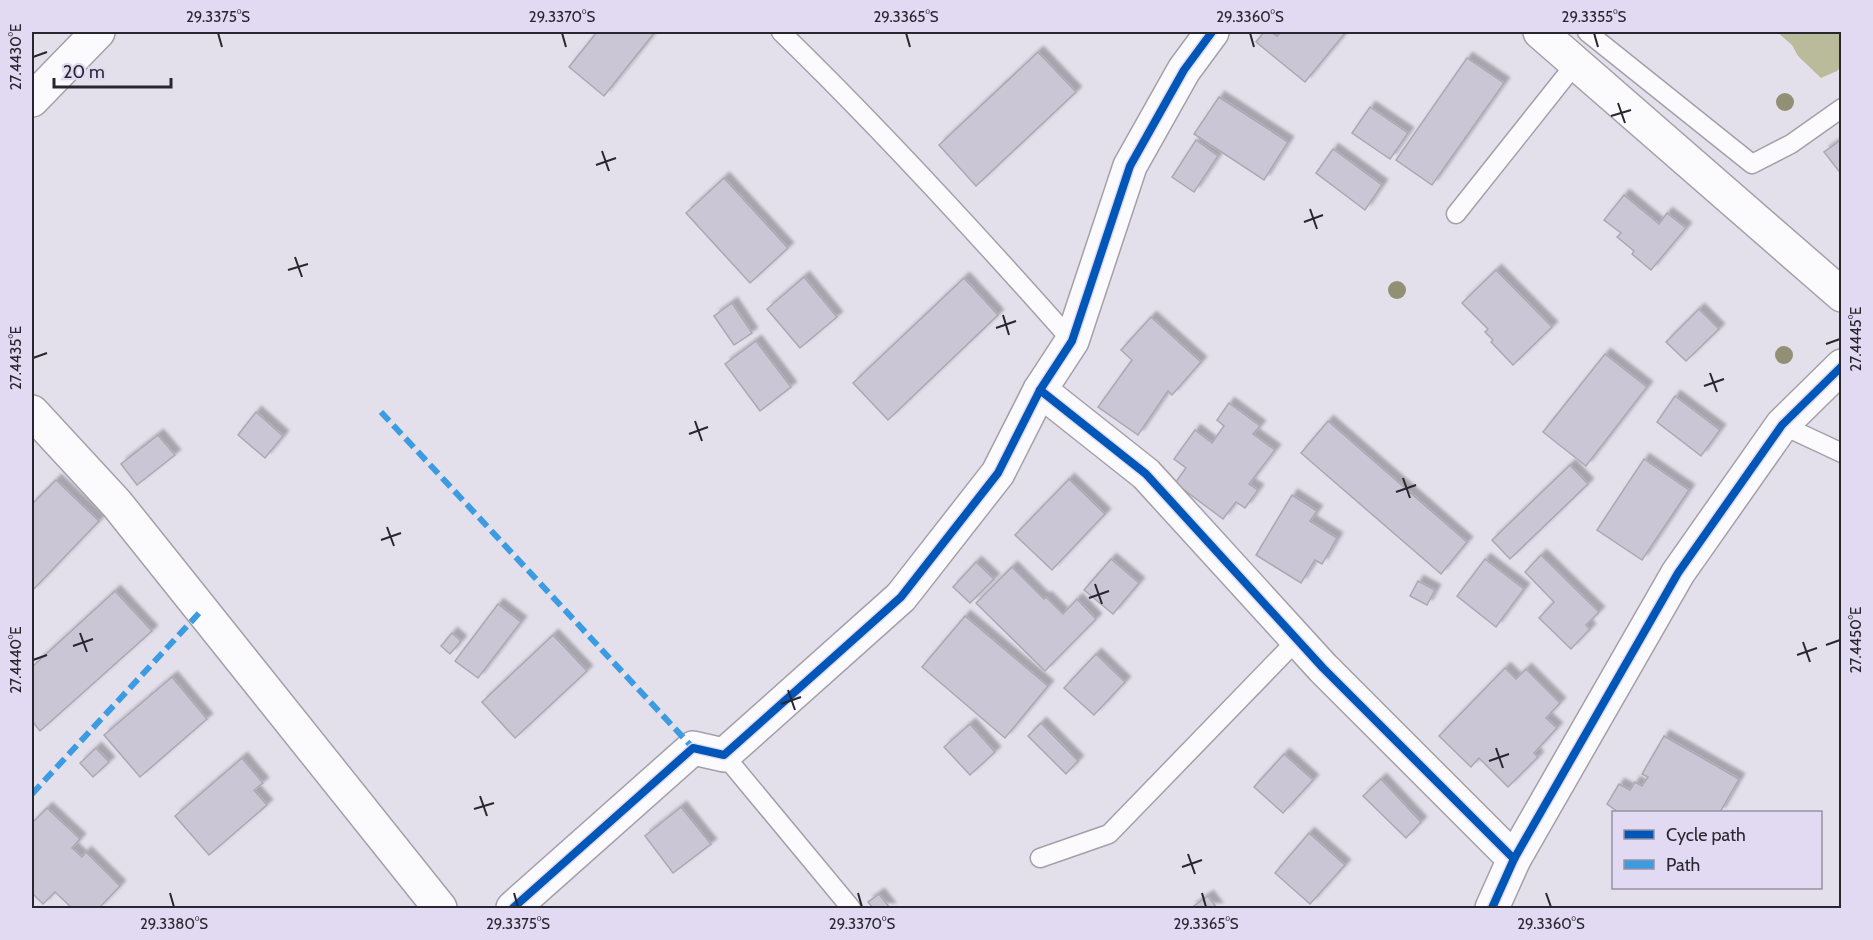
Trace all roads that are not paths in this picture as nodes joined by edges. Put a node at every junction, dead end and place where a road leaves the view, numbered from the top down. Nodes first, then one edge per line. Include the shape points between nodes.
1 (98, 32) edge
2 (782, 32) edge
3 (1212, 32) edge
4 (1540, 32) edge
5 (1587, 32) edge
6 (1576, 63) junction
7 (32, 100) edge
8 (1842, 108) edge
9 (1456, 214) dead end
10 (1842, 295) edge
11 (1072, 341) junction
12 (1842, 366) edge
13 (1040, 390) junction
14 (32, 412) edge
15 (1782, 425) junction
16 (1842, 453) edge
17 (1298, 640) junction
18 (724, 755) junction
19 (1040, 858) dead end
20 (1514, 859) junction
21 (440, 909) edge
22 (513, 909) edge
23 (851, 909) edge
24 (1492, 909) edge

1 - 7 street
2 - 11 lane via 961,216
3 - 11 street via 1184,70 1130,166
4 - 6 street
5 - 8 lane via 1752,164 1791,144
6 - 9 lane
6 - 10 street
11 - 13 street
12 - 15 street
13 - 17 street via 1146,474
13 - 18 street via 998,473 901,597
14 - 21 street via 117,504
15 - 16 lane
15 - 20 street via 1678,573
17 - 19 lane via 1108,834
17 - 20 street
18 - 22 street via 693,748
18 - 23 lane
20 - 24 street

